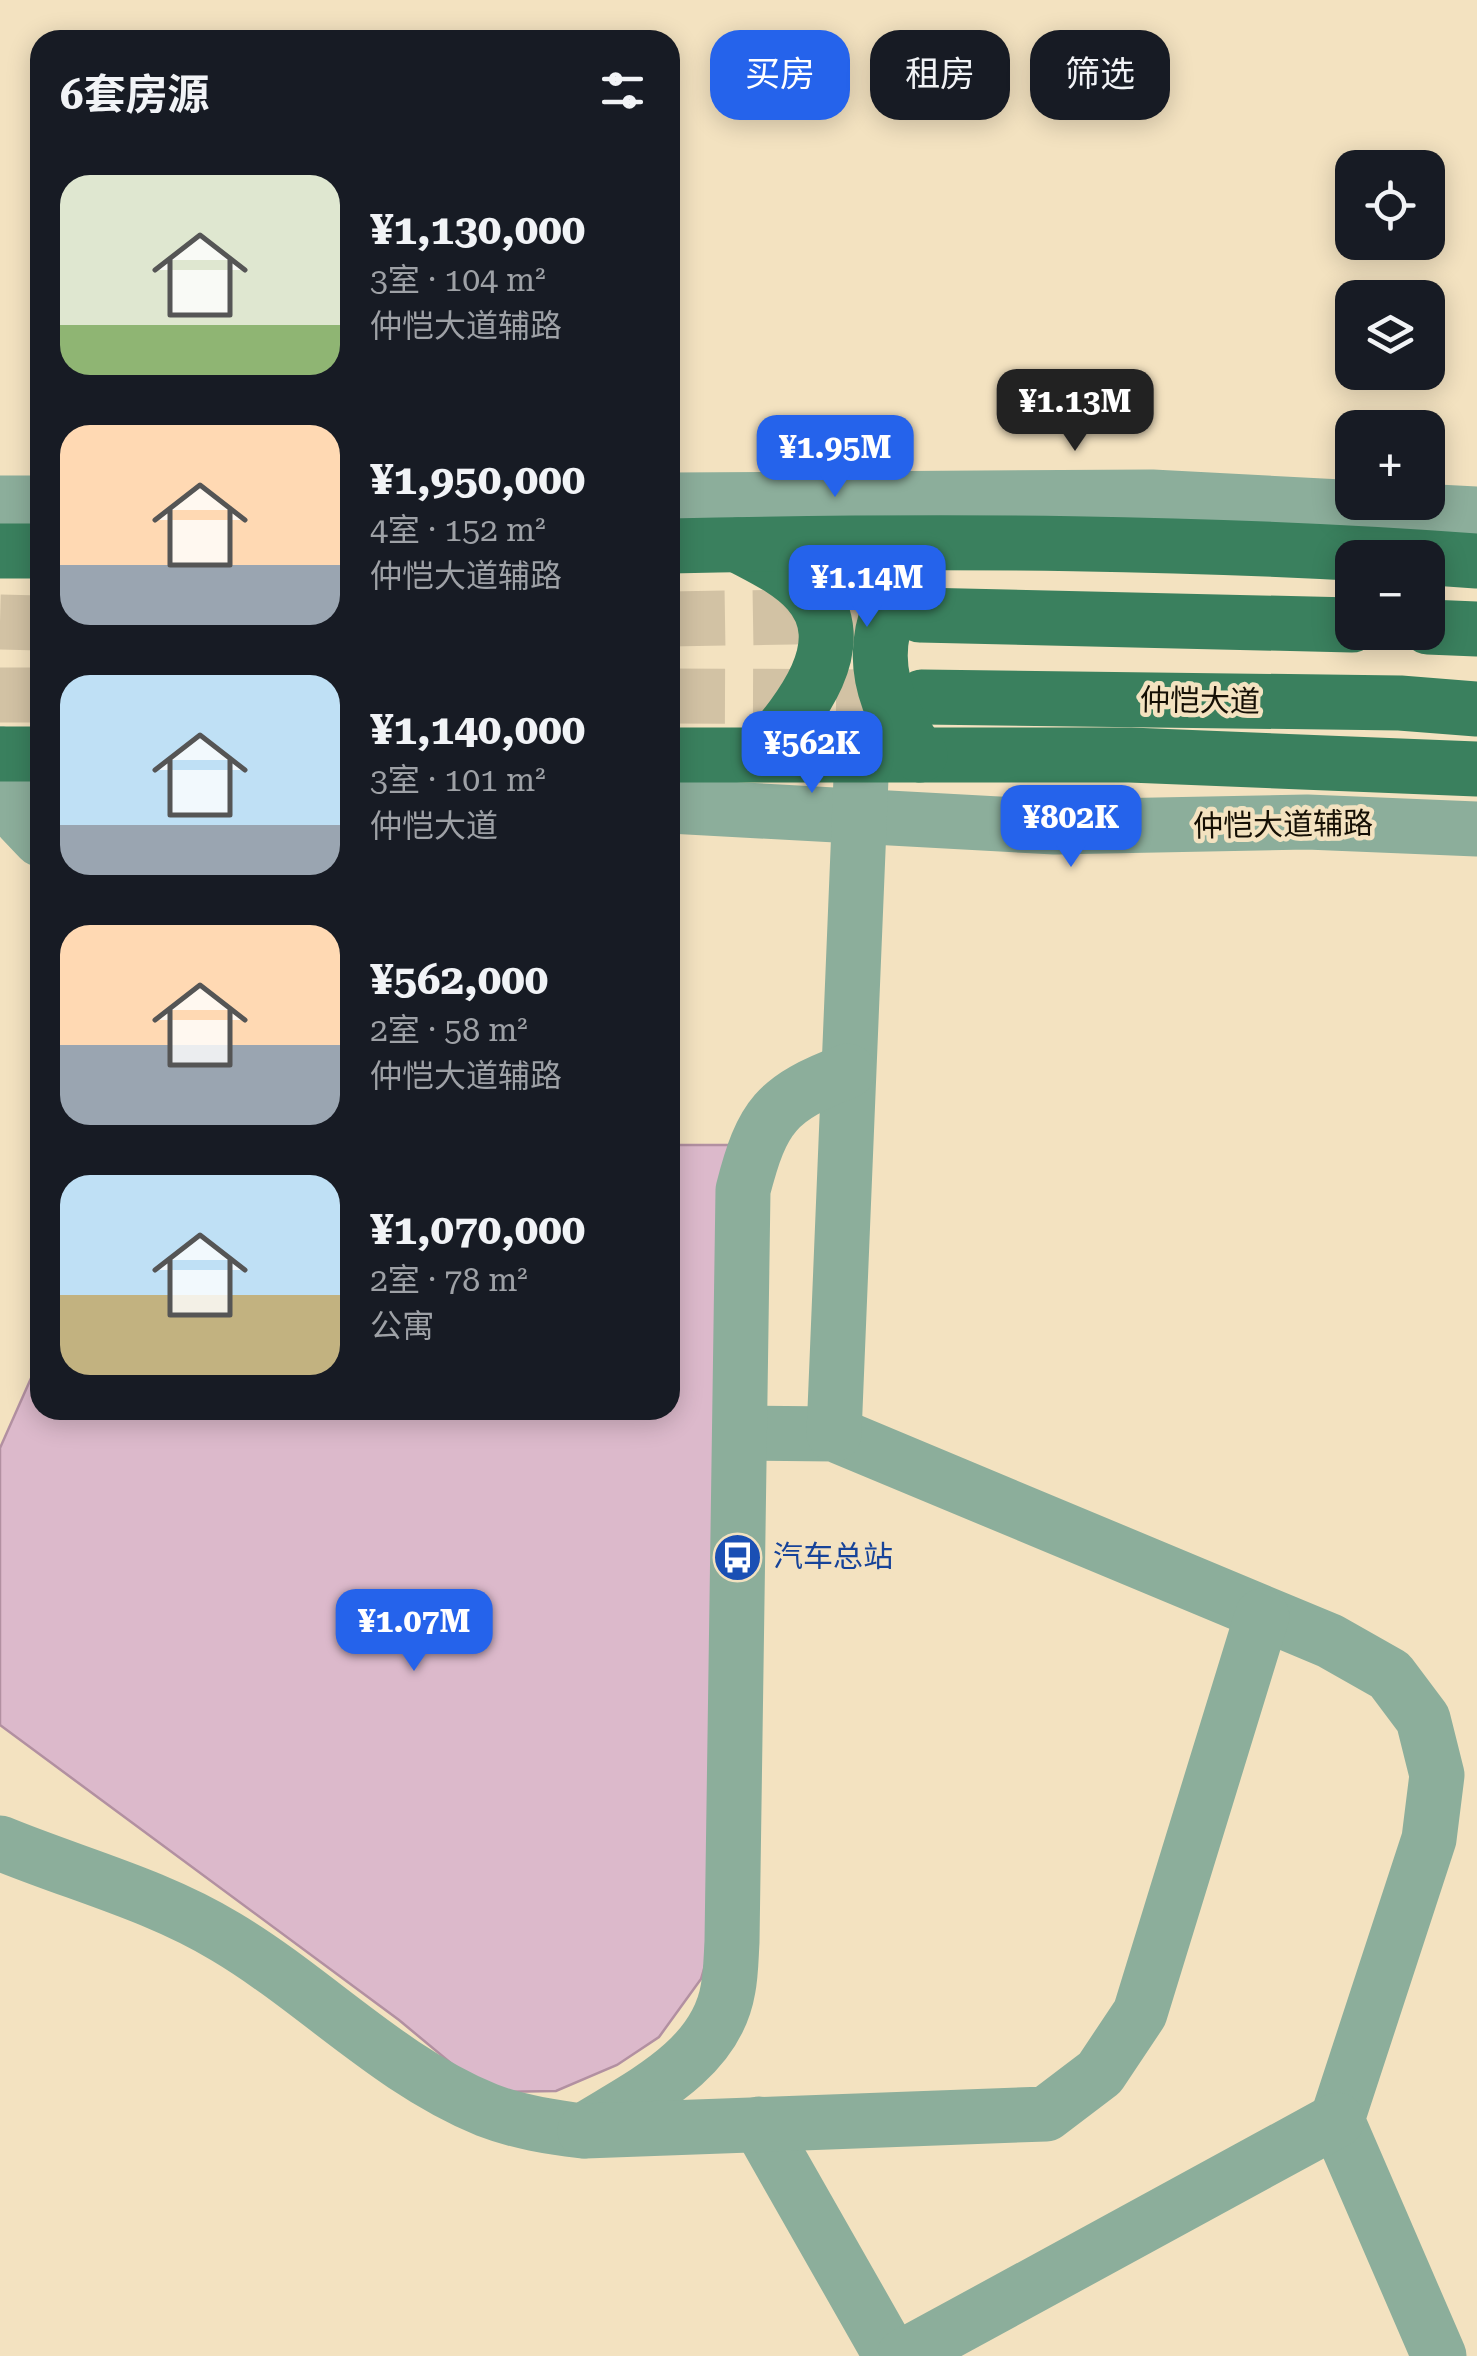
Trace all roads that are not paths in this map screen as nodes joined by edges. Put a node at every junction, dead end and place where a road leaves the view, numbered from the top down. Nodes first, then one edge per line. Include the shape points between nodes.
1 (680, 500) edge
2 (0, 502) edge
3 (30, 503) edge
4 (1477, 514) edge
5 (935, 540) junction
6 (738, 545) junction
7 (680, 546) edge
8 (0, 551) edge
9 (30, 552) edge
10 (1477, 561) edge
11 (920, 615) tunnel mouth
12 (1335, 625) edge
13 (1445, 628) edge
14 (1477, 629) edge
15 (922, 697) tunnel mouth
16 (1477, 709) edge
17 (763, 753) junction
18 (0, 754) edge
19 (30, 754) edge
20 (862, 754) junction
21 (680, 755) edge
22 (920, 755) junction
23 (1477, 769) edge
24 (0, 802) edge
25 (30, 802) edge
26 (680, 807) edge
27 (30, 828) edge
28 (1477, 829) edge
29 (848, 1071) junction
30 (740, 1433) junction
31 (834, 1434) junction
32 (1262, 1616) junction
33 (0, 1843) edge
34 (1337, 2120) junction
35 (760, 2124) junction
36 (584, 2131) junction
37 (891, 2356) edge
38 (904, 2356) edge
39 (1439, 2356) edge

1 - 4 street via 1152,497
2 - 3 street
5 - 6 main road
5 - 10 main road via 1304,549
5 - 22 main road via 892,602 878,652 885,690
6 - 7 main road
6 - 17 main road via 806,589 825,628 824,657 812,689
8 - 9 main road
11 - 12 main road
13 - 14 main road
15 - 16 main road, 仲恺大道
17 - 20 main road, 仲恺大道辅路
17 - 21 main road, 仲恺大道辅路
18 - 19 main road
18 - 27 street
20 - 22 main road, 仲恺大道辅路
20 - 29 street
22 - 23 main road, 仲恺大道辅路 via 1130,755
24 - 25 street
26 - 28 street, 仲恺大道辅路 via 1071,827 1322,822
29 - 30 street via 802,1089 774,1112 755,1144 743,1190
29 - 31 street
30 - 31 street
30 - 36 street via 728,1992 714,2030 693,2056
31 - 32 street
32 - 34 street via 1330,1640 1390,1675 1423,1719 1437,1775 1429,1838
32 - 35 street via 1140,2013 1100,2073 1046,2114
33 - 36 street via 148,1897 227,1937 440,2088 530,2124
34 - 38 street
34 - 39 street
35 - 36 street
35 - 37 street

